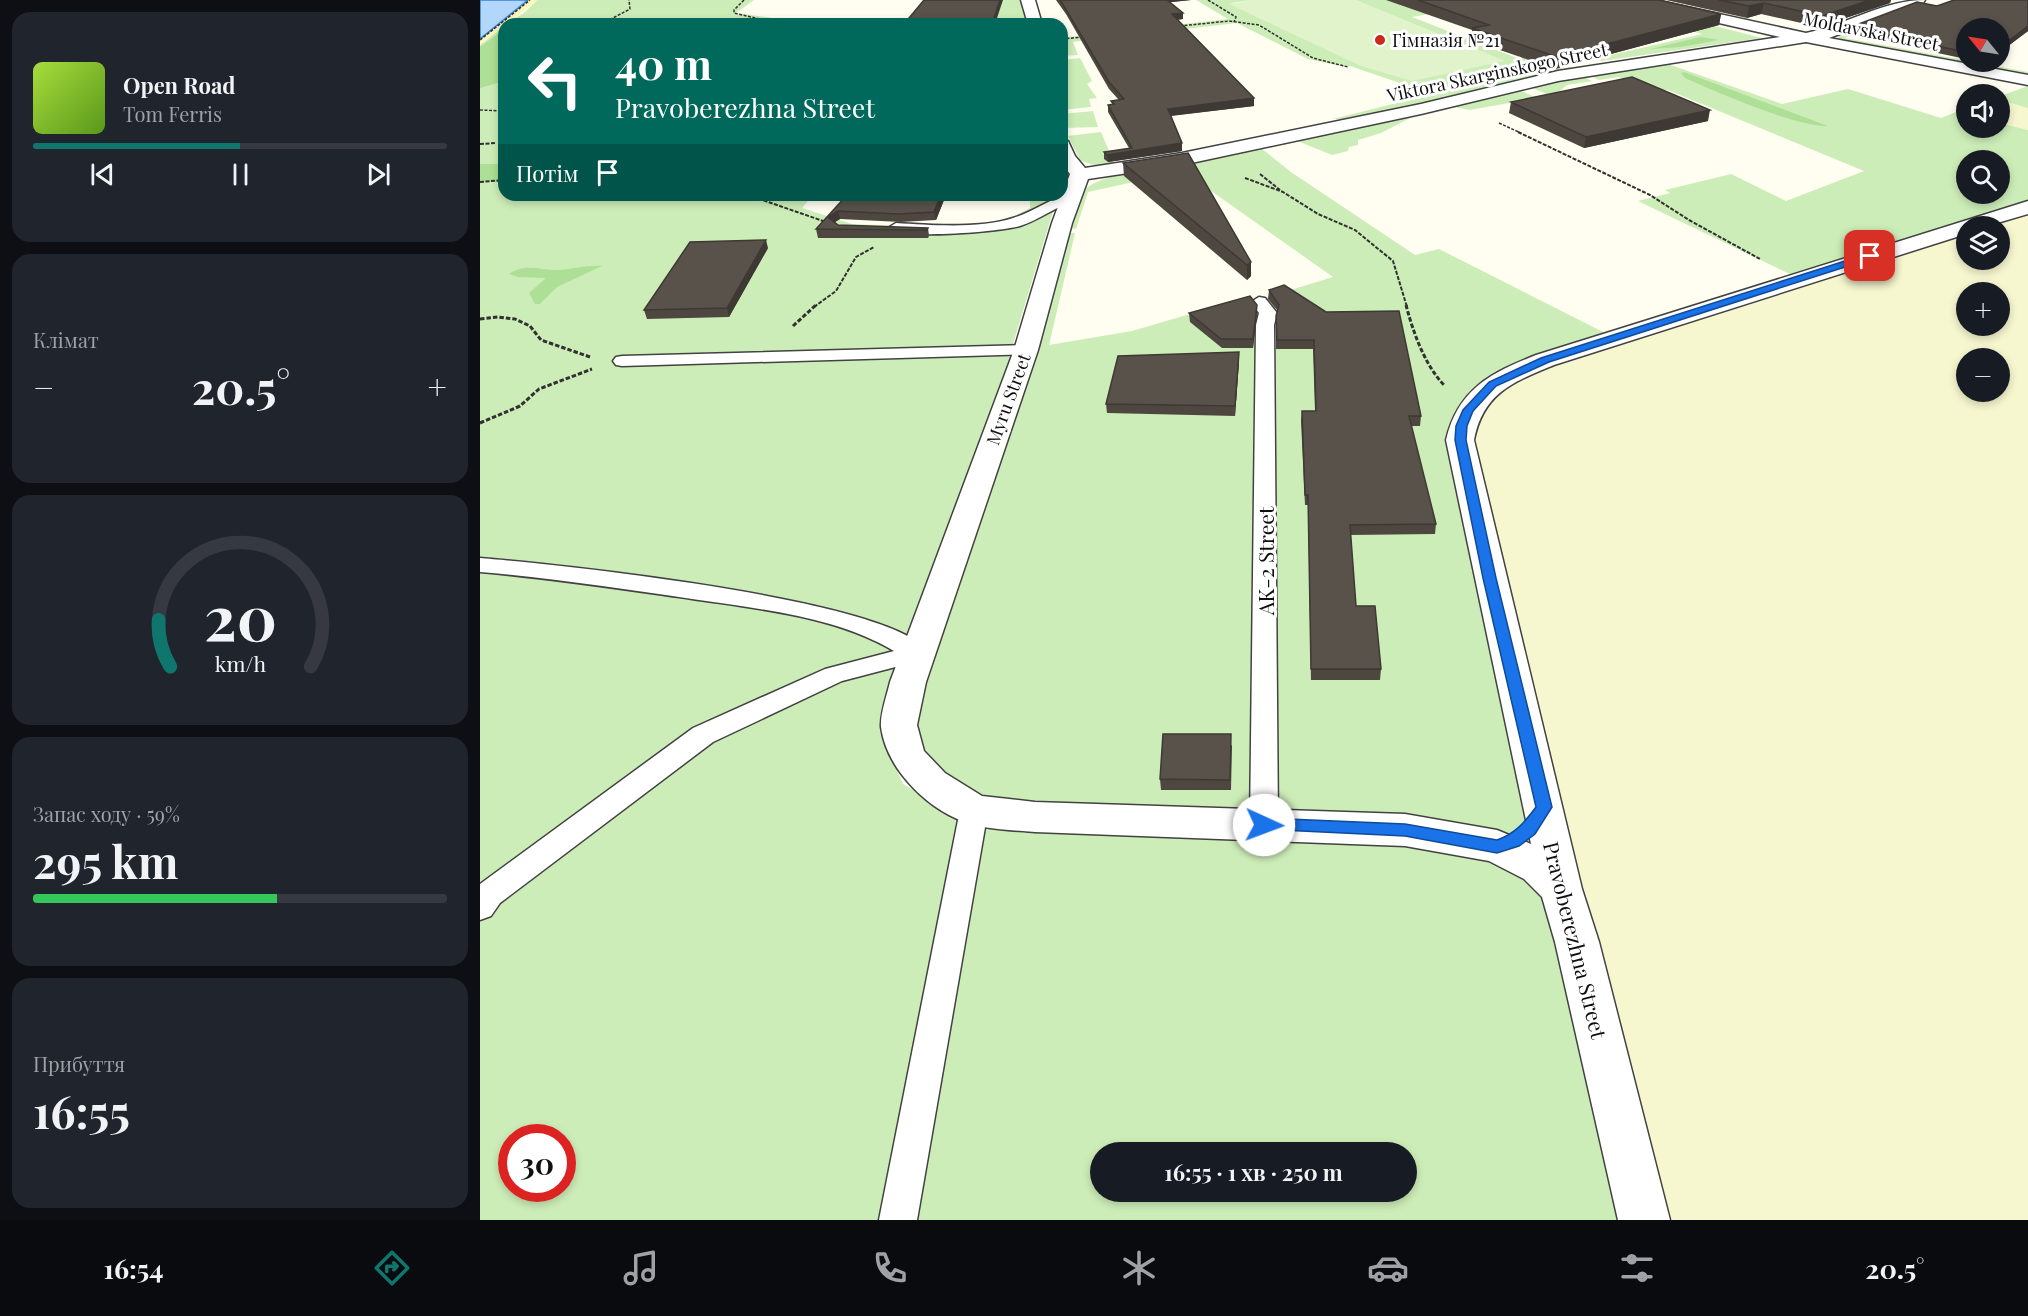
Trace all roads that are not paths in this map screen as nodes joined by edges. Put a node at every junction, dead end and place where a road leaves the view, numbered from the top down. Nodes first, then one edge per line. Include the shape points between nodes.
1 (1028, 0) edge
2 (1637, 0) edge
3 (1879, 0) edge
4 (1911, 3) edge
5 (1033, 18) edge
6 (1805, 38) junction
7 (2028, 80) edge
8 (1068, 159) edge
9 (1080, 174) junction
10 (1070, 198) joint
11 (1059, 201) edge
12 (2028, 207) edge
13 (1999, 216) edge
14 (840, 226) edge
15 (1956, 229) edge
16 (1259, 302) dead end
17 (1026, 350) junction
18 (622, 361) road end
19 (480, 565) edge
20 (917, 653) junction
21 (1544, 807) junction
22 (974, 810) junction
23 (1264, 825) junction
24 (1497, 846) junction
25 (1561, 889) junction
26 (480, 907) edge
27 (898, 1220) edge
28 (1644, 1220) edge

1 - 5 street
2 - 6 street, Moldavska Street
3 - 4 street
4 - 6 street, Viktora Skarginskogo Street via 1835,32
6 - 7 street, Moldavska Street
6 - 9 street, Viktora Skarginskogo Street via 1567,75 1182,159
8 - 9 street
9 - 10 street, Myru Street
10 - 17 street, Myru Street
11 - 14 lane via 1027,218 998,225
12 - 13 street, Pravoberezhna Street
15 - 21 street, Pravoberezhna Street via 1536,364 1493,384 1468,410 1460,440
16 - 23 lane, AK-2 Street via 1268,313
17 - 18 lane
17 - 20 street, Myru Street
19 - 20 lane via 552,571 767,603 840,619 886,635
20 - 22 street, Myru Street via 899,725 907,756 931,783
20 - 26 lane via 834,675 703,735 489,894
21 - 24 street via 1529,829 1513,841
21 - 25 street, Pravoberezhna Street
22 - 23 street via 1035,817
22 - 27 lane
23 - 24 street via 1405,830
24 - 25 street via 1539,867
25 - 28 street, Pravoberezhna Street

